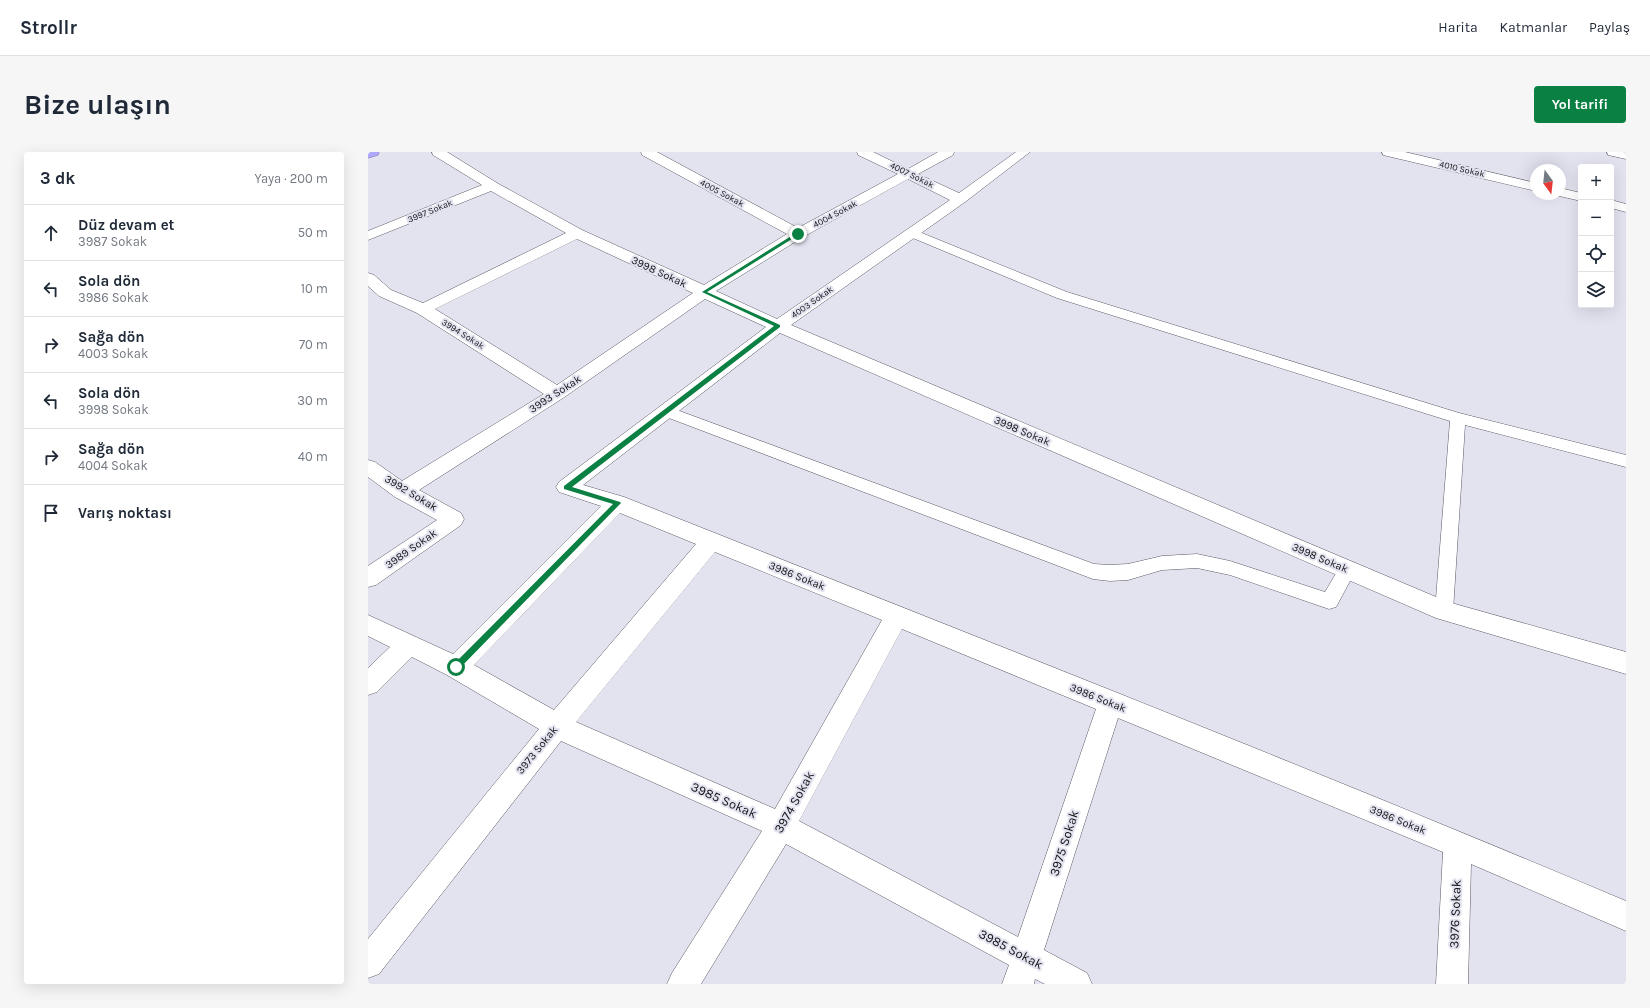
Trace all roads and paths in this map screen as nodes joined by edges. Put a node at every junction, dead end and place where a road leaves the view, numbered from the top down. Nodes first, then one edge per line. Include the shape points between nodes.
1 (373, 152) edge
2 (438, 152) edge
3 (647, 152) edge
4 (863, 152) edge
5 (948, 152) edge
6 (1024, 152) edge
7 (1388, 152) edge
8 (1613, 152) edge
9 (368, 154) edge
10 (1626, 155) edge
11 (910, 174) junction
12 (492, 186) junction
13 (1530, 186) edge
14 (1566, 193) edge
15 (1578, 196) edge
16 (960, 199) junction
17 (1614, 205) edge
18 (1626, 208) edge
19 (912, 233) junction
20 (577, 234) junction
21 (798, 234) junction
22 (368, 236) edge
23 (368, 278) edge
24 (704, 292) junction
25 (423, 309) junction
26 (778, 326) junction
27 (557, 394) junction
28 (666, 411) junction
29 (1458, 418) junction
30 (1626, 461) edge
31 (368, 467) edge
32 (566, 487) joint
33 (402, 491) junction
34 (618, 503) junction
35 (454, 519) joint
36 (711, 542) junction
37 (1347, 570) junction
38 (368, 578) edge
39 (1444, 611) junction
40 (897, 616) junction
41 (368, 625) edge
42 (408, 645) junction
43 (1626, 663) edge
44 (456, 667) junction
45 (368, 684) edge
46 (1110, 703) junction
47 (556, 726) junction
48 (781, 826) junction
49 (1457, 844) junction
50 (1626, 916) edge
51 (1027, 958) junction
52 (368, 963) edge
53 (683, 984) edge
54 (1018, 984) edge
55 (1076, 984) edge
56 (1452, 984) edge

1 - 9 highway
2 - 12 street, 3998 Sokak
3 - 21 street, 4005 Sokak
4 - 11 street, 4007 Sokak
5 - 11 street, 4004 Sokak
6 - 16 street, 4003 Sokak
7 - 13 street, 4010 Sokak
8 - 10 street
11 - 16 street, 4007 Sokak
11 - 21 street, 4004 Sokak
12 - 20 street, 3998 Sokak
12 - 22 street, 3997 Sokak
14 - 15 street
16 - 19 street, 4003 Sokak
17 - 18 street
19 - 26 street, 4003 Sokak
19 - 29 lane via 1062,295
20 - 24 street, 3998 Sokak
20 - 25 street
21 - 24 street, 4004 Sokak
23 - 25 street, 3994 Sokak via 380,296
24 - 26 street, 3998 Sokak
24 - 27 street, 3993 Sokak
25 - 27 street, 3994 Sokak
26 - 28 street, 4003 Sokak
26 - 37 street, 3998 Sokak
27 - 33 street, 3993 Sokak
28 - 32 street, 4003 Sokak
28 - 37 lane via 1093,571 1128,572 1162,563 1197,561 1230,568 1329,601
29 - 30 lane
29 - 39 lane
31 - 33 street, 3992 Sokak
32 - 34 street, 3986 Sokak
33 - 35 street, 3992 Sokak
34 - 36 street, 3986 Sokak
34 - 44 street
35 - 38 street, 3989 Sokak
36 - 40 street, 3986 Sokak
36 - 47 street, 3973 Sokak
37 - 39 street, 3998 Sokak
39 - 43 street, 3998 Sokak
40 - 46 street, 3986 Sokak
40 - 48 street, 3974 Sokak
41 - 42 street, 3985 Sokak
42 - 44 street, 3985 Sokak
42 - 45 street
44 - 47 street, 3985 Sokak
46 - 49 street, 3986 Sokak
46 - 51 street, 3975 Sokak
47 - 48 street, 3985 Sokak
47 - 52 street, 3973 Sokak
48 - 51 street, 3985 Sokak
48 - 53 street, 3974 Sokak
49 - 50 street, 3986 Sokak
49 - 56 street, 3976 Sokak
51 - 54 street, 3975 Sokak
51 - 55 street, 3985 Sokak

